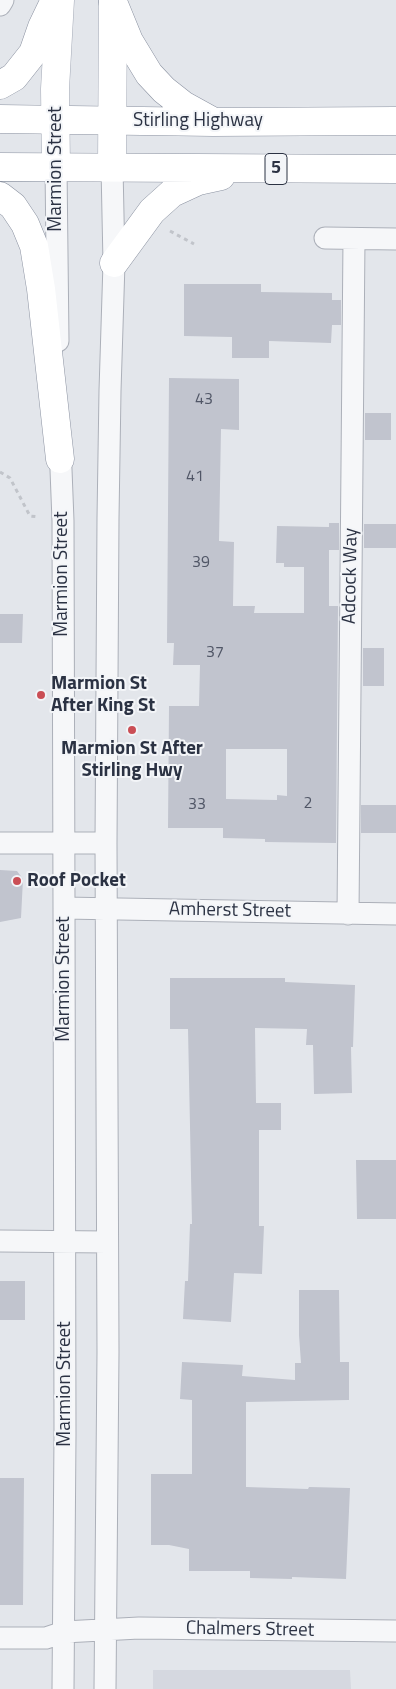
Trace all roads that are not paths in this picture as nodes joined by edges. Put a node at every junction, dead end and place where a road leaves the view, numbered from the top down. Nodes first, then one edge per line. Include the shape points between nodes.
1 (3, 0) edge
2 (55, 0) edge
3 (60, 0) edge
4 (113, 1) edge
5 (0, 5) edge
6 (0, 85) edge
7 (0, 119) edge
8 (56, 120) junction
9 (112, 120) junction
10 (396, 121) edge
11 (213, 122) junction
12 (0, 167) edge
13 (56, 167) junction
14 (112, 167) junction
15 (257, 168) junction
16 (396, 169) edge
17 (0, 196) edge
18 (325, 238) dead end
19 (354, 238) junction
20 (396, 239) edge
21 (114, 263) junction
22 (60, 459) junction
23 (0, 843) edge
24 (63, 843) junction
25 (106, 843) junction
26 (64, 908) junction
27 (106, 908) junction
28 (348, 914) junction
29 (396, 914) edge
30 (0, 1241) edge
31 (107, 1242) junction
32 (64, 1243) junction
33 (105, 1630) junction
34 (64, 1632) junction
35 (396, 1632) edge
36 (0, 1638) edge
37 (63, 1689) edge
38 (105, 1689) edge

1 - 5 street
2 - 6 main road via 33,53 14,77
3 - 8 main road, Marmion Street
4 - 9 main road
4 - 11 main road via 129,42 149,74 183,105
7 - 8 main road, Stirling Highway
8 - 9 main road, Stirling Highway
8 - 13 main road, Marmion Street
9 - 11 main road, Stirling Highway
9 - 14 main road
10 - 11 main road, Stirling Highway
12 - 13 main road, 5
13 - 14 main road, 5
13 - 22 street, Marmion Street
14 - 15 main road, 5
14 - 21 street
15 - 16 main road, 5
15 - 21 main road via 198,181 172,193 152,211
17 - 22 main road via 13,206 34,246
18 - 19 street
19 - 20 street
19 - 28 street, Adcock Way
21 - 25 street
22 - 24 street, Marmion Street via 63,521
23 - 24 street
24 - 25 street
24 - 26 street, Marmion Street
25 - 27 street
26 - 27 street, Amherst Street
26 - 32 street, Marmion Street
27 - 28 street, Amherst Street
27 - 31 street
28 - 29 street, Amherst Street
30 - 32 street
31 - 32 street
31 - 33 street
32 - 34 street, Marmion Street
33 - 34 street, Chalmers Street
33 - 35 street, Chalmers Street
33 - 38 street
34 - 36 street, Chalmers Street via 46,1638
34 - 37 street, Marmion Street

